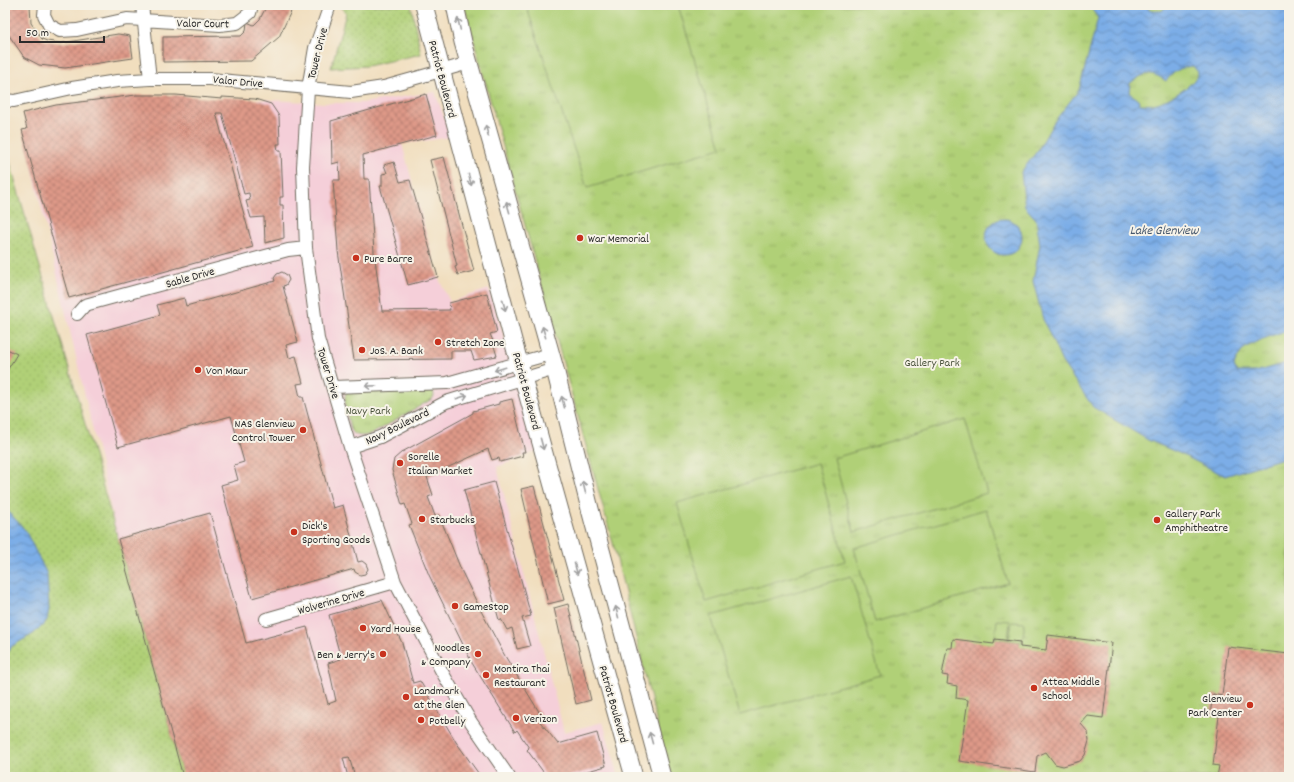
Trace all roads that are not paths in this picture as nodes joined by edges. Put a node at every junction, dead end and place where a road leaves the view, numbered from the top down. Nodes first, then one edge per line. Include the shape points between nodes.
1 (45, 5) edge
2 (142, 5) edge
3 (252, 5) edge
4 (330, 5) edge
5 (424, 5) edge
6 (454, 5) edge
7 (144, 19) junction
8 (469, 63) junction
9 (440, 70) junction
10 (150, 79) junction
11 (308, 89) junction
12 (5, 100) edge
13 (306, 248) junction
14 (77, 314) dead end
15 (552, 362) junction
16 (521, 371) junction
17 (435, 384) junction
18 (333, 387) junction
19 (444, 403) junction
20 (350, 448) junction
21 (395, 582) junction
22 (266, 619) dead end
23 (659, 776) edge
24 (509, 777) edge
25 (634, 777) edge

1 - 7 street, Valor Court via 44,15 49,25 60,31 77,30 127,19
2 - 7 street
3 - 7 street, Valor Court via 250,13 237,23 220,25
4 - 11 street, Tower Drive via 315,48
5 - 9 main road, Patriot Boulevard
8 -> 6 main road
7 - 10 street
8 - 9 street, Valor Drive
15 -> 8 main road
9 - 11 street, Valor Drive via 384,87 351,92
9 -> 16 main road, Patriot Boulevard
10 - 11 street, Valor Drive via 210,79
10 - 12 street, Valor Drive via 110,82 14,101
11 - 13 street, Tower Drive via 303,167
13 - 14 street, Sable Drive via 288,250 85,305
13 - 18 street, Tower Drive via 318,339
15 - 16 street, Navy Boulevard
23 -> 15 main road
16 -> 17 street, Navy Boulevard
19 -> 16 street, Navy Boulevard
16 -> 25 main road, Patriot Boulevard
17 -> 18 street, Navy Boulevard
17 - 19 street, Navy Boulevard
18 - 20 street, Tower Drive
19 - 20 street, Navy Boulevard via 380,437
20 - 21 street, Tower Drive
21 - 22 street, Wolverine Drive
21 - 24 street, Tower Drive via 471,722

